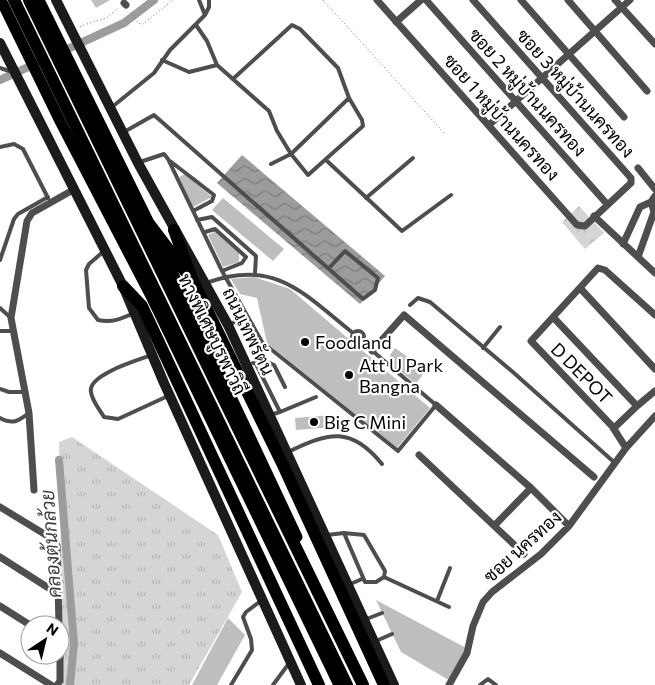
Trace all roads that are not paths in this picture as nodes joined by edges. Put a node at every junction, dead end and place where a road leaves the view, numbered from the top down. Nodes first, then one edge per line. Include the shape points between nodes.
1 (1, 0) edge
2 (14, 0) edge
3 (30, 0) edge
4 (39, 0) edge
5 (56, 0) edge
6 (199, 0) edge
7 (209, 0) edge
8 (377, 0) edge
9 (421, 0) edge
10 (426, 0) edge
11 (473, 0) edge
12 (520, 0) edge
13 (568, 0) edge
14 (615, 0) edge
15 (630, 0) edge
16 (621, 7) junction
17 (205, 15) junction
18 (396, 22) junction
19 (196, 25) junction
20 (594, 30) junction
21 (655, 44) edge
22 (2, 47) edge
23 (569, 54) junction
24 (162, 60) junction
25 (217, 65) junction
26 (0, 68) edge
27 (14, 72) junction
28 (542, 77) junction
29 (234, 78) junction
30 (647, 91) dead end
31 (350, 98) junction
32 (515, 101) junction
33 (109, 109) junction
34 (624, 117) dead end
35 (489, 125) junction
36 (122, 133) junction
37 (0, 146) edge
38 (291, 154) junction
39 (413, 158) dead end
40 (168, 159) junction
41 (326, 160) junction
42 (138, 163) junction
43 (271, 164) dead end
44 (638, 168) dead end
45 (655, 189) edge
46 (73, 190) junction
47 (451, 194) dead end
48 (366, 198) junction
49 (49, 199) junction
50 (653, 199) edge
51 (607, 204) junction
52 (193, 211) junction
53 (594, 216) junction
54 (197, 220) junction
55 (150, 225) junction
56 (174, 230) junction
57 (205, 232) junction
58 (623, 244) junction
59 (105, 250) junction
60 (638, 257) junction
61 (0, 260) edge
62 (329, 268) junction
63 (222, 270) junction
64 (655, 273) edge
65 (255, 274) junction
66 (225, 276) junction
67 (192, 279) junction
68 (206, 283) junction
69 (123, 286) joint
70 (580, 288) junction
71 (410, 305) dead end
72 (142, 306) junction
73 (0, 308) edge
74 (655, 314) edge
75 (247, 317) junction
76 (553, 317) junction
77 (11, 318) junction
78 (228, 325) junction
79 (500, 327) dead end
80 (0, 331) edge
81 (12, 331) junction
82 (353, 333) junction
83 (362, 342) junction
84 (484, 348) junction
85 (372, 351) junction
86 (152, 355) junction
87 (251, 364) junction
88 (655, 369) edge
89 (286, 387) dead end
90 (0, 389) edge
91 (655, 391) edge
92 (24, 392) junction
93 (170, 395) junction
94 (316, 397) dead end
95 (436, 405) junction
96 (636, 406) junction
97 (29, 413) junction
98 (275, 414) junction
99 (655, 416) edge
100 (0, 418) edge
101 (614, 428) junction
102 (626, 448) junction
103 (420, 455) dead end
104 (285, 458) junction
105 (615, 463) junction
106 (382, 464) dead end
107 (594, 477) dead end
108 (531, 488) junction
109 (34, 490) dead end
110 (0, 507) edge
111 (495, 525) junction
112 (569, 526) junction
113 (344, 533) junction
114 (325, 536) junction
115 (524, 554) dead end
116 (0, 557) edge
117 (450, 568) dead end
118 (384, 577) junction
119 (362, 579) junction
120 (348, 585) junction
121 (58, 594) junction
122 (262, 600) junction
123 (437, 602) junction
124 (0, 606) edge
125 (449, 607) dead end
126 (382, 613) dead end
127 (59, 615) edge
128 (20, 619) edge
129 (364, 620) junction
130 (392, 634) dead end
131 (374, 642) junction
132 (0, 653) edge
133 (290, 662) junction
134 (60, 665) edge
135 (52, 685) edge
136 (57, 685) edge
137 (231, 685) edge
138 (274, 685) edge
139 (301, 685) edge
140 (319, 685) edge
141 (339, 685) edge
142 (347, 685) edge
143 (363, 685) edge
144 (368, 685) edge
145 (384, 685) edge
146 (394, 685) edge
147 (449, 685) edge
148 (480, 685) edge
149 (496, 685) edge

1 - 72 highway via 61,123
2 - 142 highway, ทางพิเศษบูรพาวิถี
3 - 143 highway, ทางพิเศษบูรพาวิถี
4 - 55 highway
5 - 33 main road, ถนนเทพรัตน
6 - 17 lane
7 - 17 lane
8 - 18 street, ซอย 1 หมู่บ้านนครทอง
9 - 18 street
10 - 32 street, ซอย 2 หมู่บ้านนครทอง
11 - 28 street, ซอย 3 หมู่บ้านนครทอง
12 - 23 street
13 - 20 street
14 - 16 street
15 - 16 street
16 - 20 street
16 - 21 street
17 - 19 lane
18 - 35 street, ซอย 1 หมู่บ้านนครทอง
19 - 24 lane
19 - 25 lane
20 - 23 street
20 - 30 street
22 - 27 main road
23 - 28 street
23 - 34 street
24 - 25 lane via 189,72
24 - 33 lane via 148,79
25 - 29 lane
26 - 27 lane
27 - 46 main road
28 - 32 street
28 - 51 street, ซอย 3 หมู่บ้านนครทอง via 631,178 631,183
29 - 31 lane via 292,25 338,68
29 - 38 lane via 269,111
31 - 38 lane
31 - 41 lane via 363,126
32 - 35 street
32 - 51 street, ซอย 2 หมู่บ้านนครทอง
33 - 36 main road, ถนนเทพรัตน
35 - 53 street, ซอย 1 หมู่บ้านนครทอง via 577,225 585,226
36 - 42 main road, ถนนเทพรัตน
36 - 62 lane via 154,115
37 - 49 lane via 14,144 23,149
38 - 41 lane via 308,176
38 - 43 lane
39 - 48 lane
40 - 42 lane via 160,154
40 - 52 lane
40 - 52 lane via 214,195 212,201
41 - 48 lane
42 - 56 main road, ถนนเทพรัตน
44 - 45 street
46 - 49 street
46 - 59 main road
47 - 48 lane via 402,231
49 - 61 lane via 18,214
49 - 77 street via 27,221
50 - 58 street via 640,207
50 - 60 street via 654,212
51 - 53 street, ซอย 1 หมู่บ้านนครทอง
52 - 54 lane
53 - 58 street
54 - 57 lane
54 - 65 lane via 212,217 256,256
55 - 67 highway
55 - 144 highway
56 - 67 highway
56 - 68 main road, ถนนเทพรัตน
57 - 63 lane
57 - 63 lane via 215,229 246,256 242,264
58 - 60 street
59 - 69 main road
59 - 72 lane via 86,270 89,308 98,320 114,322
60 - 64 street
62 - 62 lane via 363,299 375,290 378,278 346,251
63 - 66 lane
65 - 66 lane
65 - 82 lane via 294,286
66 - 68 lane
66 - 75 lane
67 - 104 highway
68 - 78 main road, ถนนเทพรัตน
69 - 72 highway
70 - 74 street, D DEPOT via 596,269 602,268
70 - 76 street, D DEPOT
70 - 88 street
71 - 84 lane via 418,298 430,302
72 - 86 main road
72 - 140 highway
72 - 141 highway
73 - 77 lane
75 - 78 lane
75 - 95 lane via 265,346 396,451
76 - 96 street, D DEPOT
76 - 101 street, D DEPOT via 532,341
77 - 81 street
78 - 87 main road, ถนนเทพรัตน
79 - 84 lane
80 - 81 lane
81 - 92 street
82 - 83 lane via 353,342
82 - 83 lane via 361,332
83 - 85 lane
84 - 105 lane
85 - 95 lane
85 - 107 street via 404,316
86 - 93 main road
86 - 93 lane via 100,376 91,393 104,417 112,420
87 - 89 lane via 263,360 274,364
87 - 98 main road, ถนนเทพรัตน
90 - 92 lane
91 - 96 street, D DEPOT
92 - 97 street
93 - 122 main road
94 - 98 lane
95 - 108 street
96 - 101 street, D DEPOT
97 - 100 lane via 16,422 9,423
97 - 109 street
98 - 104 main road, ถนนเทพรัตน
99 - 102 street, ซอย นครทอง
101 - 102 street, D DEPOT
102 - 105 street, ซอย นครทอง
103 - 111 street
104 - 106 lane via 326,438 346,436 370,449
104 - 114 main road, ถนนเทพรัตน
104 - 145 highway
105 - 112 street, ซอย นครทอง
108 - 111 street
108 - 112 street
110 - 121 street via 53,540 58,554
111 - 115 street
112 - 147 street, ซอย นครทอง via 483,602 467,653
113 - 114 lane
113 - 118 lane via 364,535 385,571
113 - 119 lane
114 - 120 main road, ถนนเทพรัตน
116 - 121 street
117 - 123 lane
118 - 119 lane via 368,584
118 - 123 lane
119 - 120 lane
120 - 129 main road, ถนนเทพรัตน
121 - 127 street
122 - 133 main road
122 - 137 lane via 244,617 252,650
123 - 125 lane
124 - 128 street
126 - 129 lane
129 - 131 main road, ถนนเทพรัตน
130 - 131 lane
131 - 146 main road, ถนนเทพรัตน
132 - 135 street
133 - 138 lane
133 - 139 main road
134 - 136 street
148 - 149 lane via 488,680

